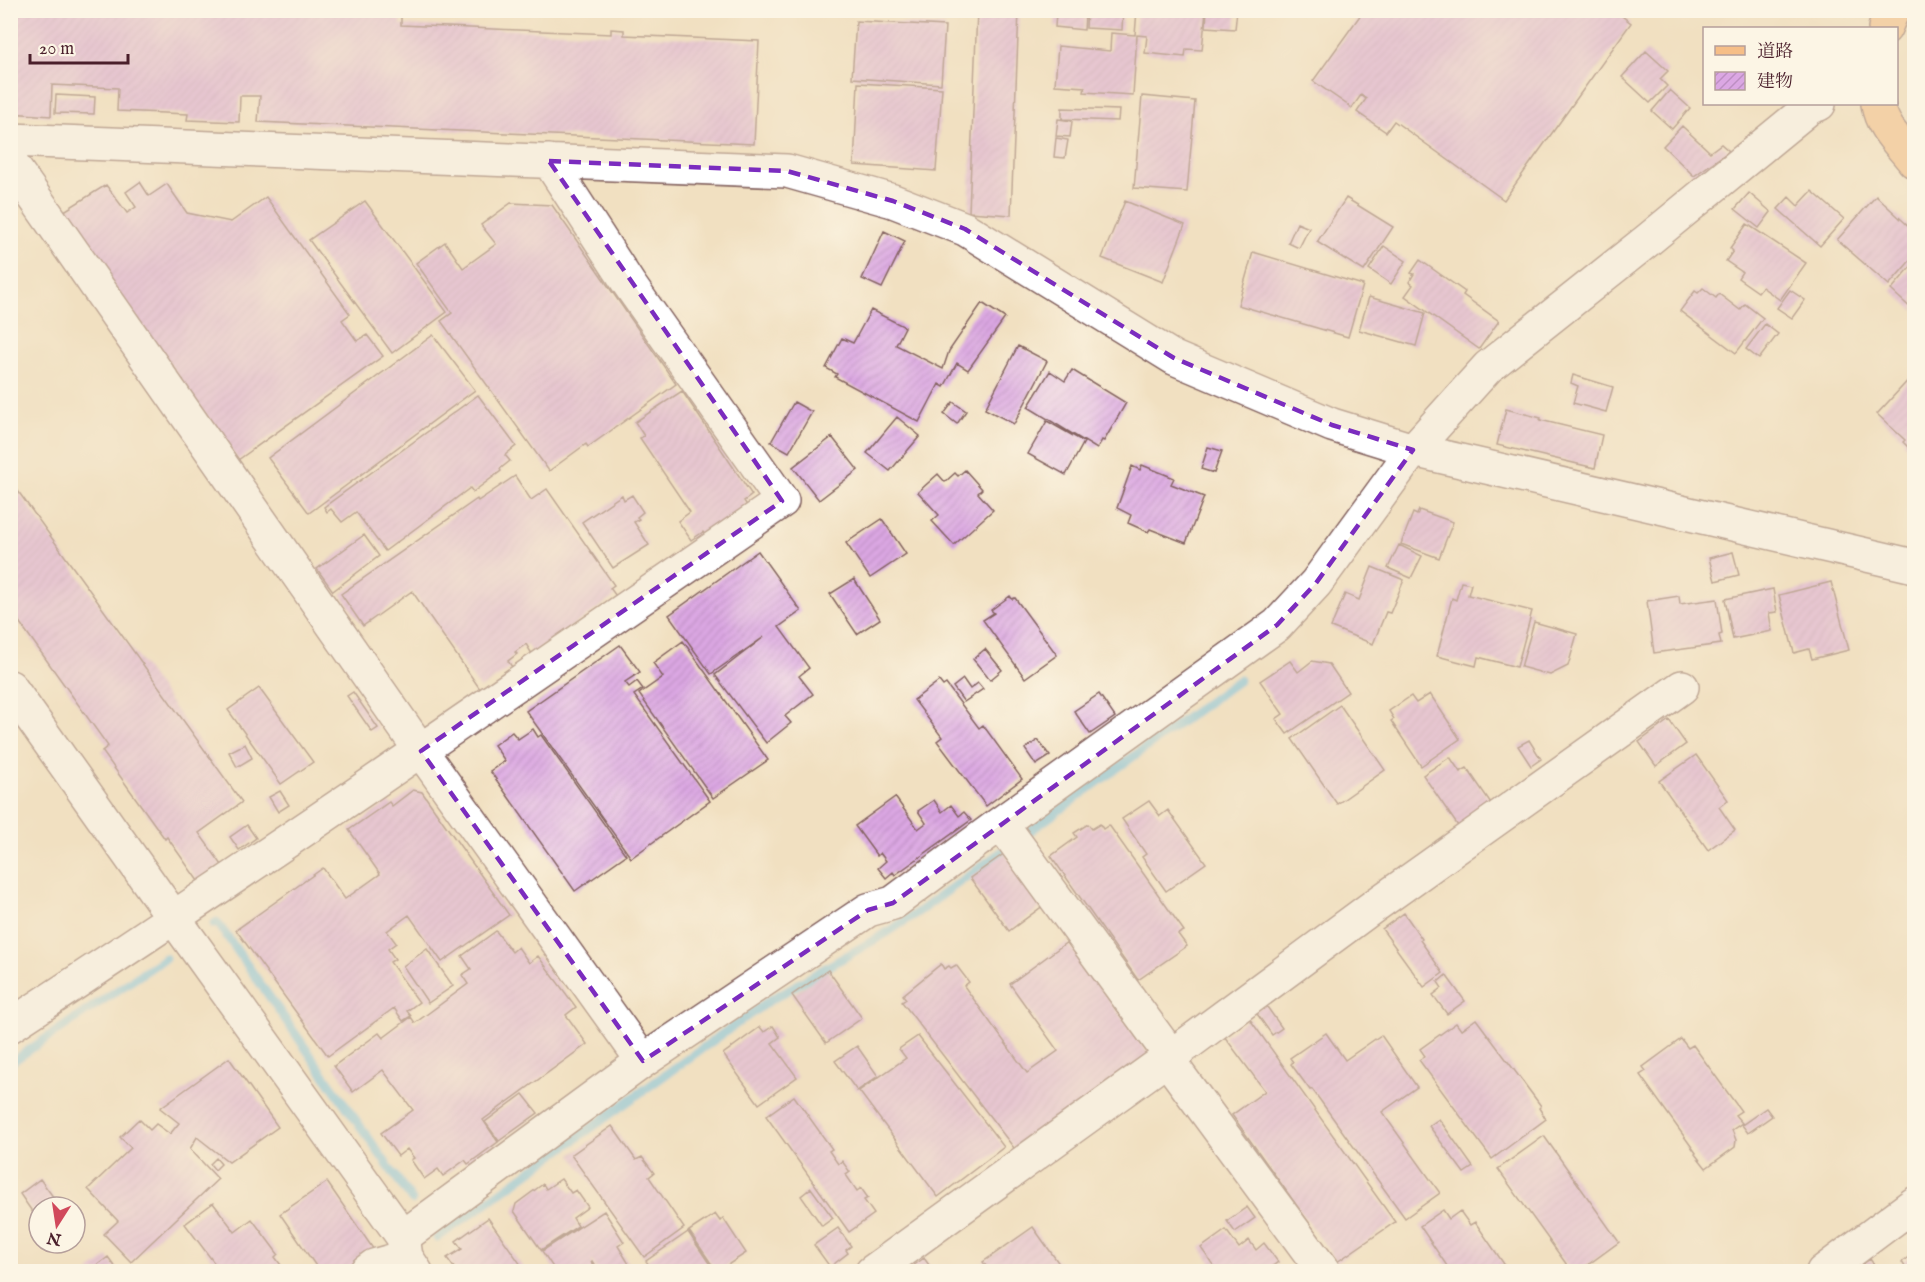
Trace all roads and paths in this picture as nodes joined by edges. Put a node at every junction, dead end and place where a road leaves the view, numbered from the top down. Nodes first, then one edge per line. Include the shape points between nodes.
1 (1893, 10) edge
2 (1885, 27) edge
3 (1816, 105) edge
4 (1878, 105) edge
5 (10, 140) edge
6 (1914, 160) edge
7 (549, 161) junction
8 (10, 162) edge
9 (1413, 450) junction
10 (1914, 566) edge
11 (10, 687) edge
12 (1682, 687) dead end
13 (421, 751) junction
14 (1009, 835) junction
15 (174, 919) junction
16 (10, 1026) edge
17 (1169, 1057) junction
18 (643, 1061) junction
19 (1914, 1204) edge
20 (408, 1255) edge
21 (366, 1272) edge
22 (872, 1272) edge
23 (1324, 1272) edge
24 (1823, 1272) edge

1 - 2 main road
3 - 9 street via 1488,367
4 - 6 main road via 1885,127
5 - 7 street
7 - 9 street via 787,171 893,201 965,229 1174,358 1332,425
7 - 13 street via 629,284 782,501
8 - 13 street
9 - 10 street
9 - 14 street via 1317,583 1277,625
11 - 15 street
12 - 17 street
13 - 15 street
13 - 18 street
14 - 17 street
14 - 18 street via 893,903 868,910
15 - 16 street
15 - 20 street
17 - 22 street
17 - 23 street
18 - 20 street
19 - 24 street
20 - 21 street

